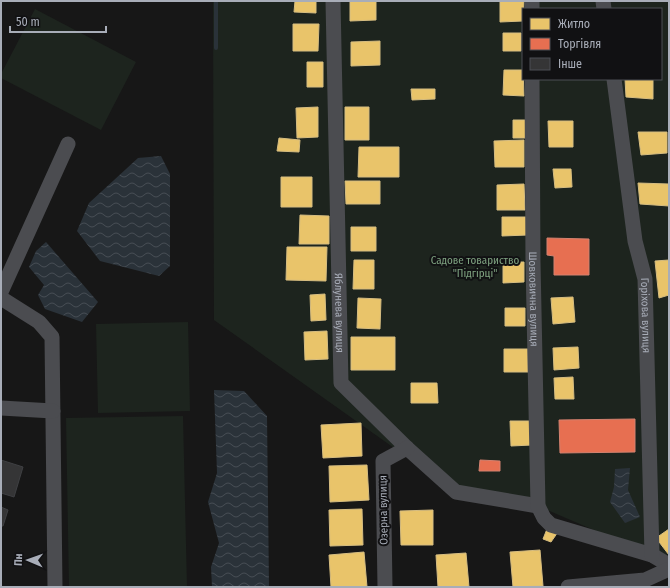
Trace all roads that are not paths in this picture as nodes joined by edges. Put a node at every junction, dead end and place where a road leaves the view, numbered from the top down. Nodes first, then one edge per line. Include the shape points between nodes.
1 (333, 1) edge
2 (532, 80) edge
3 (614, 80) edge
4 (68, 144) dead end
5 (1, 292) edge
6 (1, 298) edge
7 (1, 408) edge
8 (53, 411) junction
9 (407, 448) junction
10 (541, 512) junction
11 (652, 555) junction
12 (669, 565) edge
13 (669, 569) edge
14 (54, 587) edge
15 (385, 587) edge
16 (568, 587) edge

1 - 9 street, Яблунева вулиця via 341,383
2 - 10 street, Шовковична вулиця via 533,262
3 - 11 street, Горіхова вулиця via 635,241 645,279
4 - 5 street
6 - 8 street via 39,322 52,337
7 - 8 street
8 - 14 street
9 - 10 street, Яблунева вулиця via 456,492
9 - 15 street, Озерна вулиця via 382,461
10 - 11 street via 551,525
11 - 12 street
13 - 16 street via 645,580

